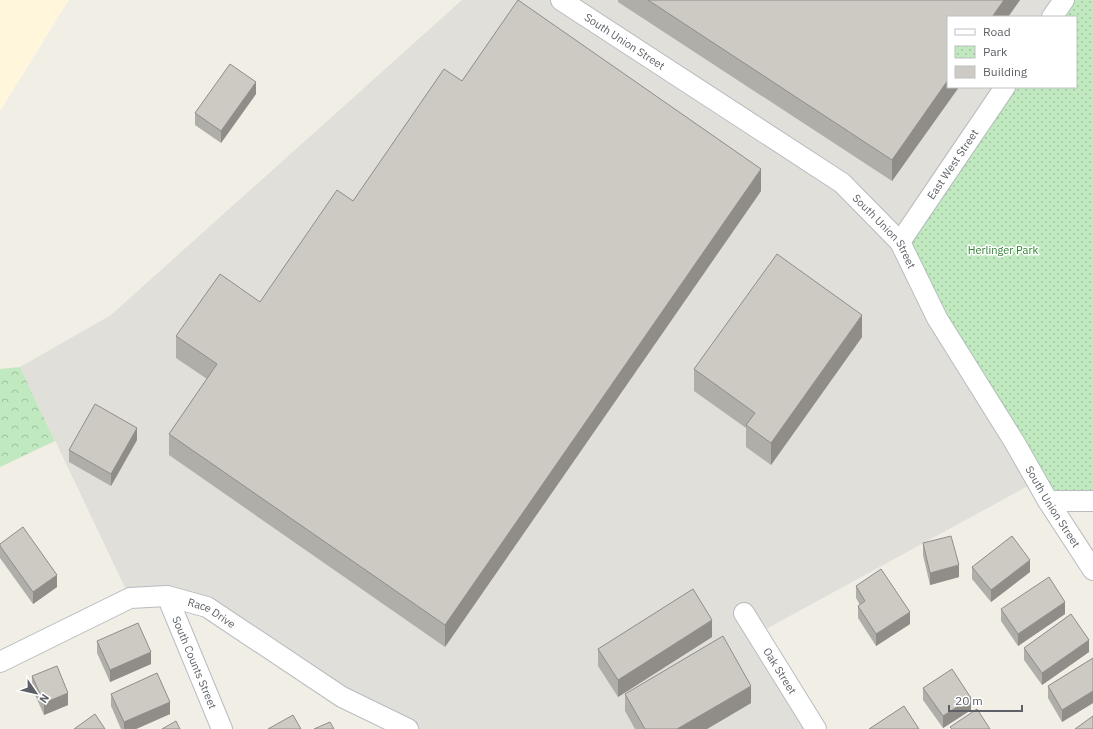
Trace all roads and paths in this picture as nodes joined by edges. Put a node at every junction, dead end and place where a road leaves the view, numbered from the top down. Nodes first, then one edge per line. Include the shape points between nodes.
1 (561, 0) edge
2 (1064, 0) edge
3 (1053, 16) edge
4 (1004, 88) edge
5 (900, 242) junction
6 (1048, 501) junction
7 (1093, 501) edge
8 (1093, 570) edge
9 (167, 596) junction
10 (744, 612) dead end
11 (0, 662) edge
12 (222, 729) edge
13 (408, 729) edge
14 (816, 729) edge

1 - 5 street, South Union Street via 842,183
2 - 3 street
4 - 5 street, East West Street
5 - 6 street, South Union Street via 937,318
6 - 7 street
6 - 8 street, South Union Street
9 - 11 street, Race Drive via 130,598
9 - 12 street, South Counts Street
9 - 13 street, Race Drive via 207,607 342,697
10 - 14 street, Oak Street

